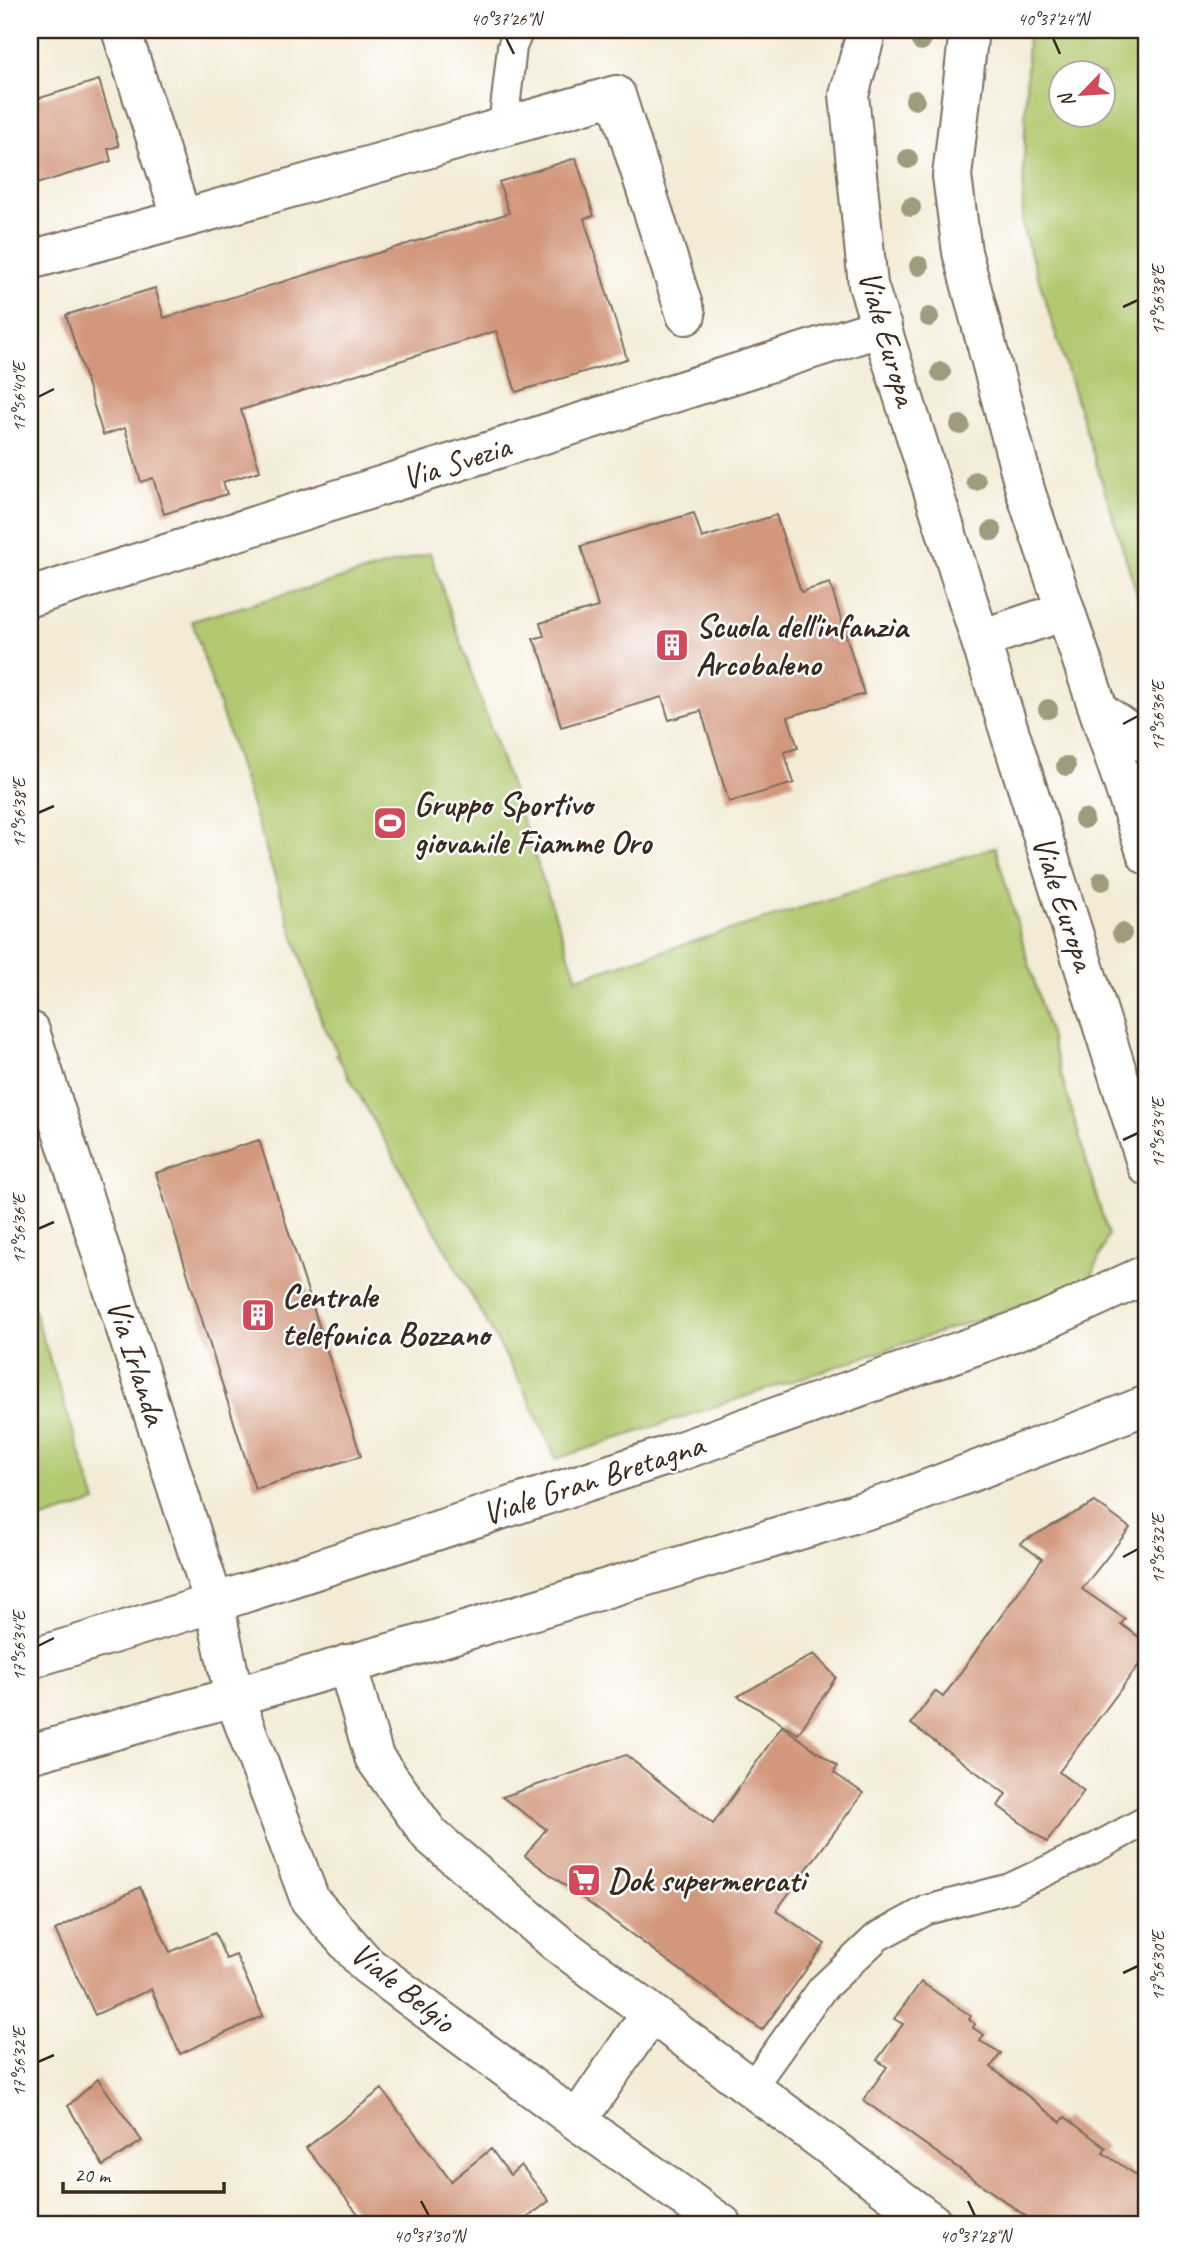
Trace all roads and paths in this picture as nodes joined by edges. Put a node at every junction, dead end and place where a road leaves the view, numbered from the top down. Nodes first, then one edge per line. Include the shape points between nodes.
1 (121, 30) edge
2 (519, 30) edge
3 (867, 30) edge
4 (969, 30) edge
5 (503, 127) junction
6 (182, 219) junction
7 (30, 260) edge
8 (686, 315) dead end
9 (882, 327) junction
10 (30, 597) edge
11 (1065, 611) junction
12 (981, 639) junction
13 (1099, 711) junction
14 (1147, 744) edge
15 (1147, 855) edge
16 (30, 1031) edge
17 (1147, 1166) edge
18 (1147, 1274) edge
19 (1147, 1405) edge
20 (214, 1603) junction
21 (30, 1659) edge
22 (347, 1664) junction
23 (234, 1697) junction
24 (30, 1754) edge
25 (1147, 1819) edge
26 (651, 2013) junction
27 (751, 2088) junction
28 (577, 2121) junction
29 (723, 2225) edge
30 (935, 2225) edge

1 - 6 street
2 - 5 lane via 512,47
3 - 9 street, Viale Europa via 849,95 868,285
4 - 11 street via 952,176 962,252 1026,493
5 - 6 street
5 - 8 street via 616,95
6 - 7 street
9 - 10 street, Via Svezia
9 - 12 street, Viale Europa
11 - 12 street
11 - 13 street
12 - 17 street, Viale Europa
13 - 14 street
13 - 15 street
16 - 20 street, Via Irlanda
18 - 20 street, Viale Gran Bretagna via 1044,1321 685,1449
19 - 22 street via 896,1501
20 - 21 street, Viale Gran Bretagna
20 - 23 street, Via Irlanda
22 - 23 street
22 - 26 street via 374,1757 430,1835 556,1942
23 - 24 street
23 - 28 street, Viale Belgio via 310,1900 367,1965
25 - 27 lane via 1010,1888 927,1910 877,1937 822,1989
26 - 27 street
26 - 28 street
27 - 30 street
28 - 29 street, Viale Belgio

